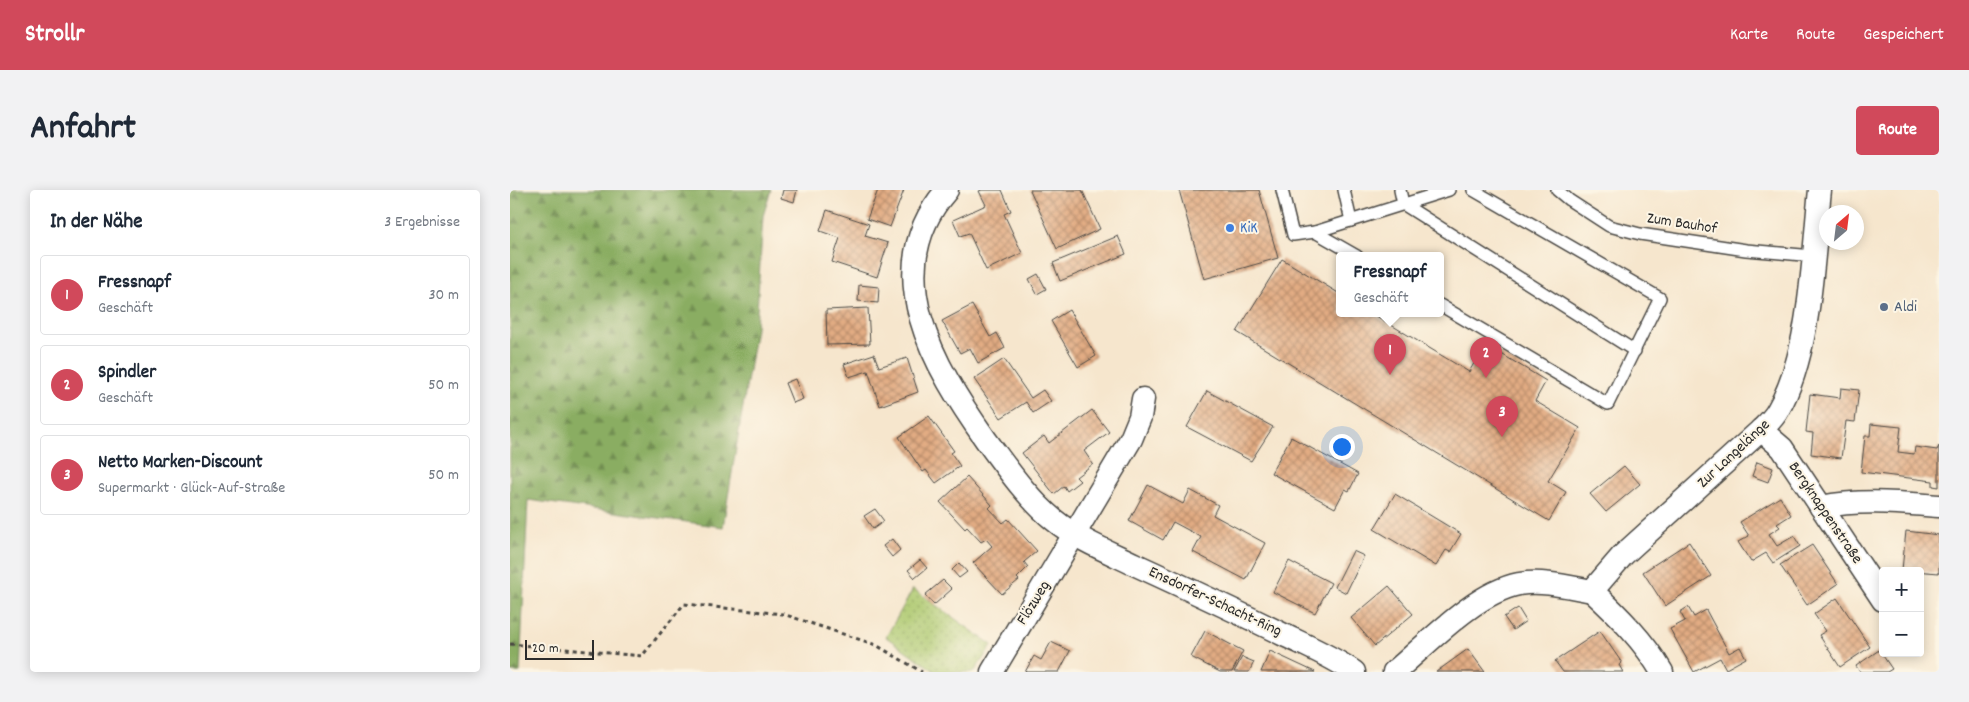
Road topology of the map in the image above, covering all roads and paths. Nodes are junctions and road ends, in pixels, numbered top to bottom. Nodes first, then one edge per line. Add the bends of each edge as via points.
1 (947, 190) edge
2 (1282, 190) edge
3 (1344, 190) edge
4 (1400, 190) edge
5 (1449, 190) edge
6 (1472, 190) edge
7 (1557, 190) edge
8 (1820, 190) edge
9 (1403, 204) junction
10 (1351, 221) junction
11 (1316, 232) junction
12 (1351, 252) edge
13 (1813, 256) junction
14 (1444, 307) edge
15 (1635, 351) junction
16 (1143, 399) dead end
17 (1761, 430) junction
18 (1939, 506) edge
19 (1821, 507) junction
20 (1076, 534) junction
21 (1592, 592) junction
22 (1879, 594) edge
23 (510, 644) edge
24 (922, 672) edge
25 (992, 672) edge
26 (1354, 672) edge
27 (1394, 672) edge
28 (1662, 672) edge

1 - 20 street, Ensdorfer-Schacht-Ring via 928,217 914,267 915,296 922,327 960,404 999,458 1054,520
2 - 11 lane via 1293,236
3 - 10 lane
4 - 9 lane
5 - 9 lane
6 - 15 lane via 1660,298
7 - 13 lane, Zum Bauhof via 1608,226 1746,250
8 - 13 street, Zur Langelänge
9 - 10 lane
9 - 15 lane
10 - 11 lane
11 - 12 lane
13 - 17 street, Zur Langelänge via 1803,339 1791,382 1778,411
14 - 15 lane via 1608,404
16 - 20 street via 1131,438
17 - 19 street, Bergknappenstraße via 1782,448
17 - 21 street, Zur Langelänge via 1623,555
18 - 19 street via 1846,502
19 - 22 street, Bergknappenstraße
20 - 25 street, Flözweg
20 - 26 street, Ensdorfer-Schacht-Ring
21 - 27 street via 1550,584 1521,584 1504,588 1462,614
21 - 28 street via 1617,614
23 - 24 path via 642,656 684,604 783,614 876,645

